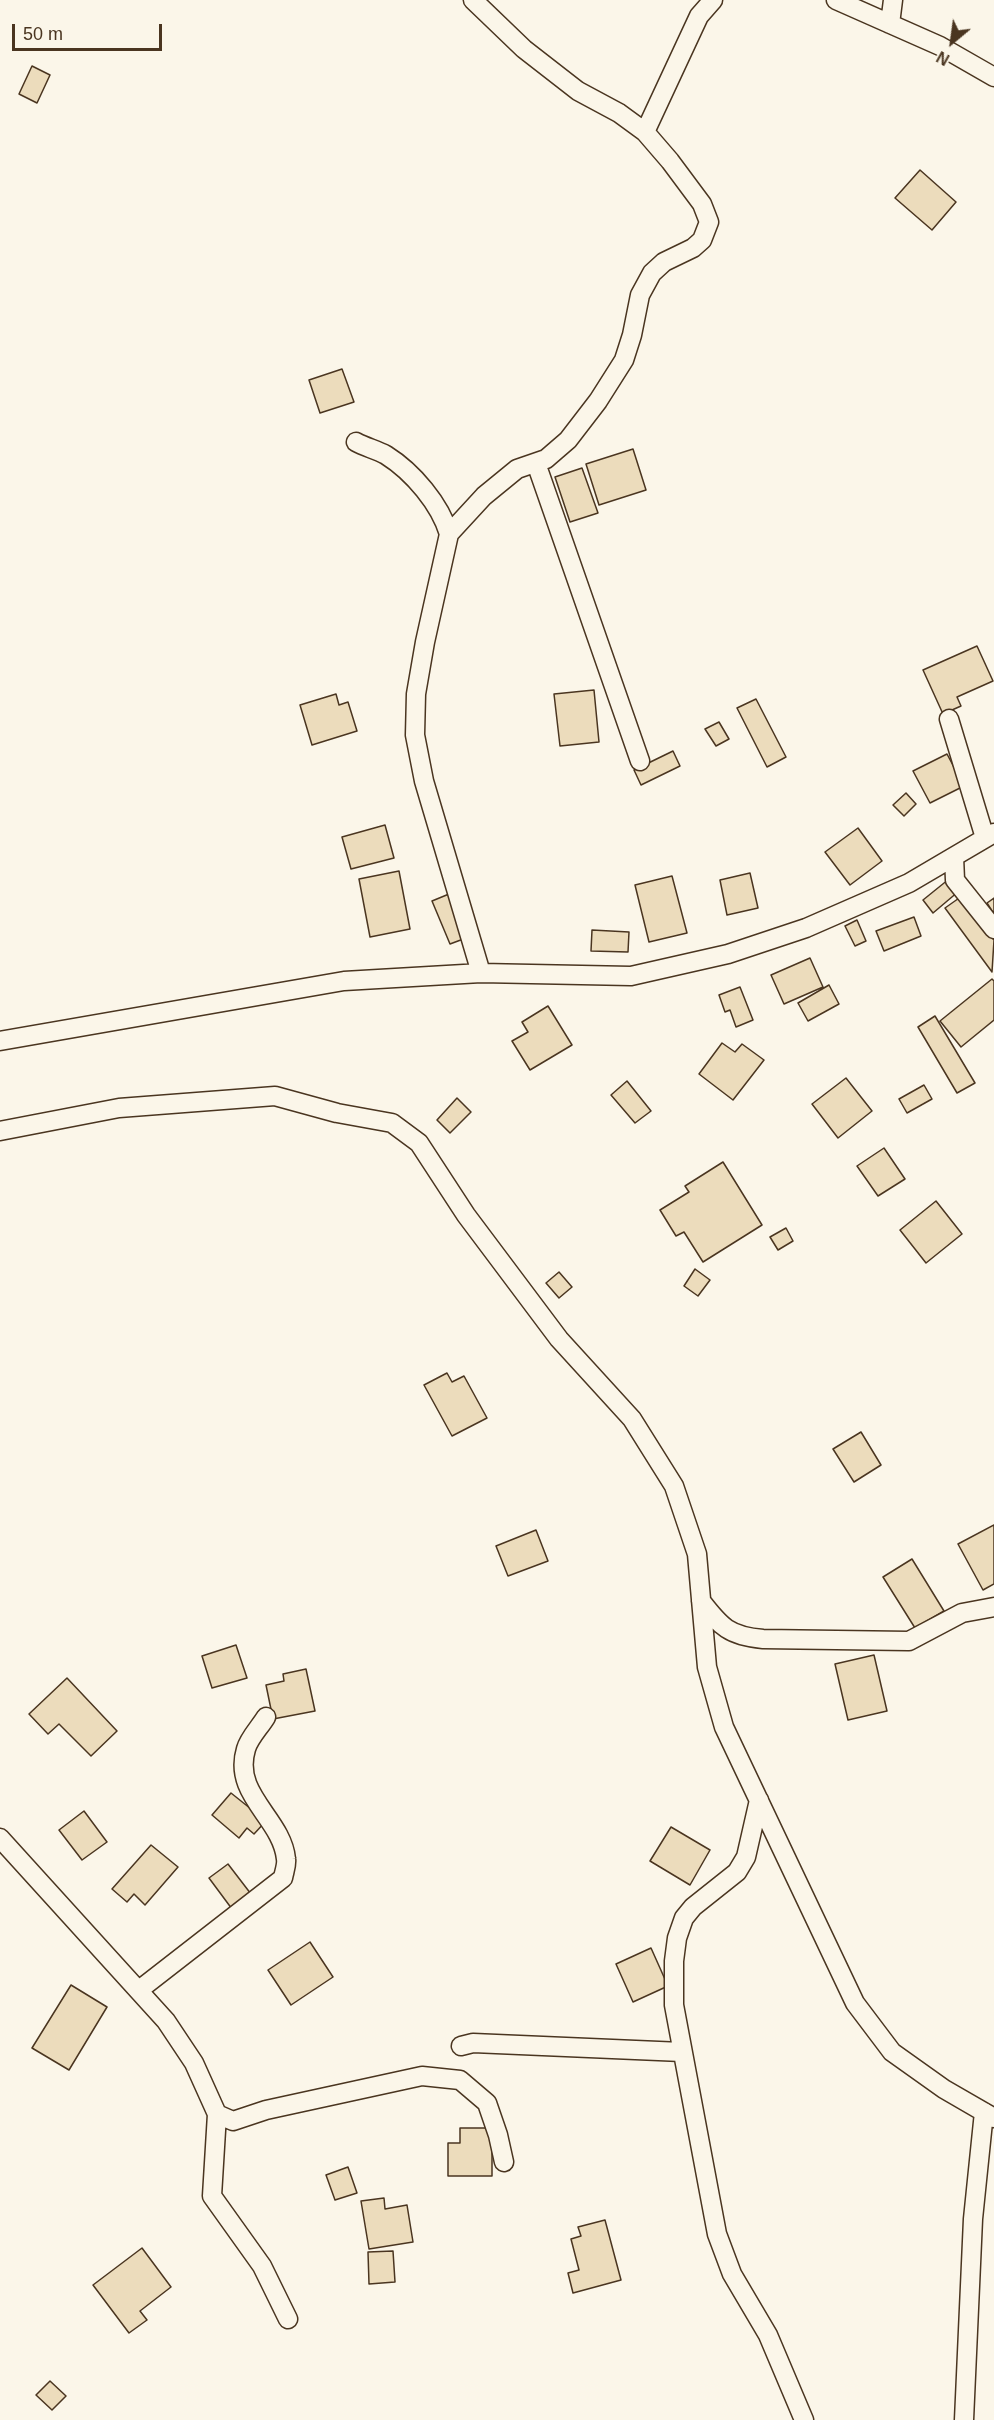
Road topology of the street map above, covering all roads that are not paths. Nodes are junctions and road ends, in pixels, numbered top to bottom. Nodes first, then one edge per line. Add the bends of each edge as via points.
1 (473, 0) edge
2 (713, 0) edge
3 (836, 0) edge
4 (893, 0) edge
5 (890, 24) junction
6 (994, 77) edge
7 (645, 132) junction
8 (356, 442) dead end
9 (536, 463) junction
10 (449, 534) junction
11 (949, 719) dead end
12 (640, 761) dead end
13 (990, 836) edge
14 (954, 857) junction
15 (994, 929) edge
16 (481, 973) junction
17 (0, 1041) edge
18 (0, 1131) edge
19 (701, 1601) junction
20 (994, 1607) edge
21 (266, 1718) dead end
22 (759, 1800) junction
23 (0, 1838) edge
24 (139, 1990) junction
25 (461, 2046) dead end
26 (682, 2052) junction
27 (217, 2114) junction
28 (989, 2115) edge
29 (504, 2163) dead end
30 (288, 2319) dead end
31 (804, 2420) edge
32 (964, 2420) edge

1 - 7 street via 524,49 578,92
2 - 7 street via 699,16
3 - 5 street
4 - 5 street
5 - 6 street via 940,46
7 - 9 street via 702,204 709,222 698,244 652,273 640,295 624,360 568,440
8 - 10 street via 386,456 417,481 446,523
9 - 10 street via 517,469 484,496
9 - 12 street
10 - 16 street via 416,694 415,735 424,781
11 - 13 street
13 - 14 street
14 - 15 street via 956,880
14 - 16 street via 909,884 816,924 728,954 630,976
16 - 17 street via 344,981
18 - 19 street via 119,1108 275,1096 392,1123 419,1143 466,1215 559,1339 632,1419 674,1486 697,1554
19 - 20 street via 717,1623 739,1637 762,1640 909,1641 962,1614
19 - 22 street via 707,1667 721,1717
21 - 24 street via 247,1747 243,1766 246,1784 280,1841 286,1860 283,1878
22 - 26 street via 746,1857 737,1872 693,1907 677,1938 674,2005
22 - 28 street via 855,2003 892,2052
23 - 24 street
24 - 27 street via 194,2062
25 - 26 street via 473,2043
26 - 31 street via 717,2234 732,2274 768,2335
27 - 29 street via 232,2121 422,2076 460,2080 487,2103
27 - 30 street via 212,2196 262,2266
28 - 32 street via 973,2219

